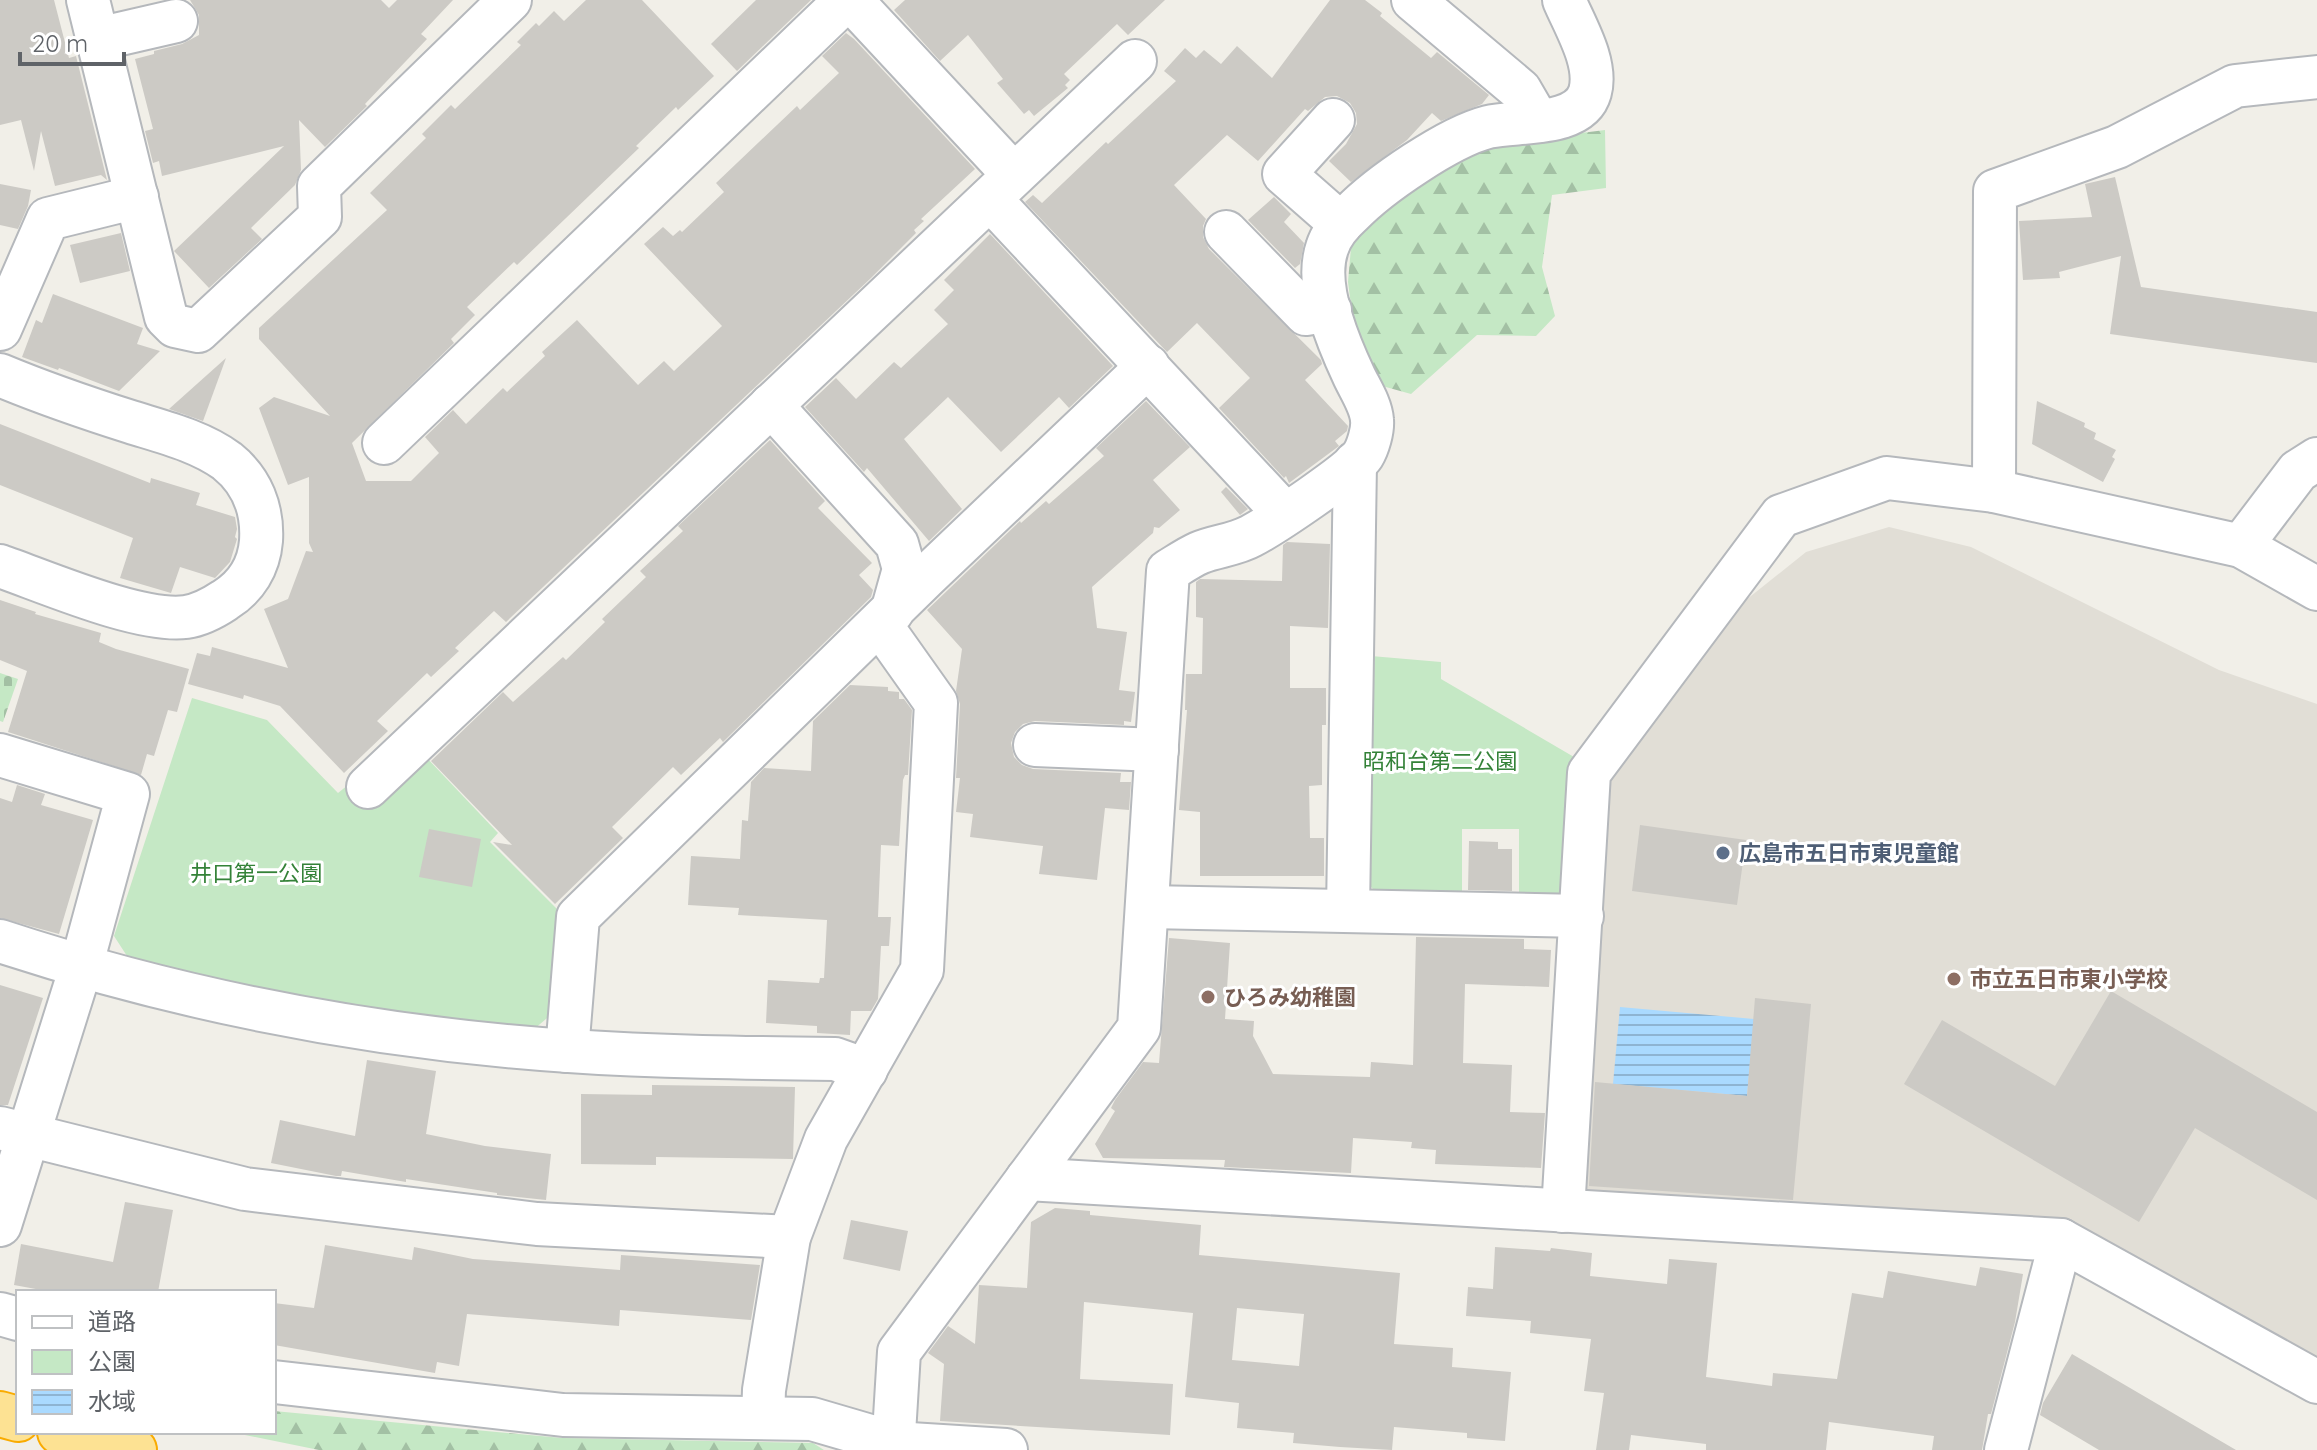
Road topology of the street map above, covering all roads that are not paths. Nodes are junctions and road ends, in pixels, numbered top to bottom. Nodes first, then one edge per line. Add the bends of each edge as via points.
1 (510, 0) edge
2 (848, 0) edge
3 (1413, 0) edge
4 (1564, 0) edge
5 (93, 20) edge
6 (176, 21) dead end
7 (1135, 61) dead end
8 (2317, 77) edge
9 (1333, 120) dead end
10 (1538, 121) junction
11 (1002, 187) junction
12 (137, 197) junction
13 (1341, 224) junction
14 (1226, 232) dead end
15 (1330, 310) junction
16 (0, 329) edge
17 (1148, 366) junction
18 (0, 375) edge
19 (771, 405) junction
20 (384, 443) dead end
21 (2317, 459) edge
22 (1355, 463) junction
23 (1994, 491) junction
24 (1285, 514) junction
25 (2241, 546) junction
26 (0, 566) edge
27 (2317, 589) edge
28 (886, 618) junction
29 (1035, 745) dead end
30 (1157, 750) junction
31 (0, 755) edge
32 (368, 787) dead end
33 (1148, 907) junction
34 (1348, 911) junction
35 (1582, 916) junction
36 (0, 941) edge
37 (81, 967) junction
38 (567, 1051) junction
39 (866, 1070) junction
40 (14, 1132) edge
41 (1027, 1179) junction
42 (1563, 1211) junction
43 (0, 1225) edge
44 (789, 1237) junction
45 (2061, 1240) junction
46 (276, 1382) edge
47 (2317, 1382) edge
48 (763, 1418) junction
49 (68, 1434) edge
50 (894, 1446) edge
51 (134, 1450) edge
52 (1006, 1450) edge
53 (2006, 1450) edge

1 - 12 street via 319,186 320,217 198,331 175,326 166,317
2 - 11 street
2 - 20 street
3 - 10 street via 1520,90
4 - 10 street via 1587,57 1590,91 1571,115
5 - 6 street
5 - 12 street
7 - 11 street
8 - 23 street via 2235,86 2117,147 1995,191
9 - 13 street via 1284,174
10 - 13 street via 1462,136 1375,193
11 - 17 street
11 - 19 street
12 - 16 street via 48,219
13 - 15 street via 1324,257
14 - 15 street via 1306,314
15 - 22 street via 1372,420 1364,454
17 - 24 street
17 - 28 street
18 - 26 street via 209,450 244,476 255,496 262,531 252,573 237,593 188,617 135,612
19 - 28 street via 897,544 904,569
19 - 32 street
21 - 25 street via 2298,471
22 - 24 street
22 - 34 street
23 - 25 street
23 - 35 street via 1887,478 1781,516 1589,773
24 - 30 street via 1249,537 1198,553 1168,571
25 - 27 street
28 - 38 street via 578,917
28 - 39 street via 936,703 922,970
29 - 30 street
30 - 33 street
31 - 37 street via 128,794
33 - 34 street
33 - 41 street via 1139,1028
34 - 35 street
35 - 42 street
36 - 37 street
37 - 38 street via 361,1027
37 - 40 street
38 - 39 street via 835,1059
39 - 44 street via 826,1139
40 - 43 street
40 - 44 street via 245,1189 537,1224
41 - 42 street
41 - 50 street via 899,1352
42 - 45 street
44 - 48 street
45 - 47 street
45 - 53 street
46 - 48 street via 563,1415
48 - 50 street via 812,1419
49 - 51 highway
50 - 52 street

